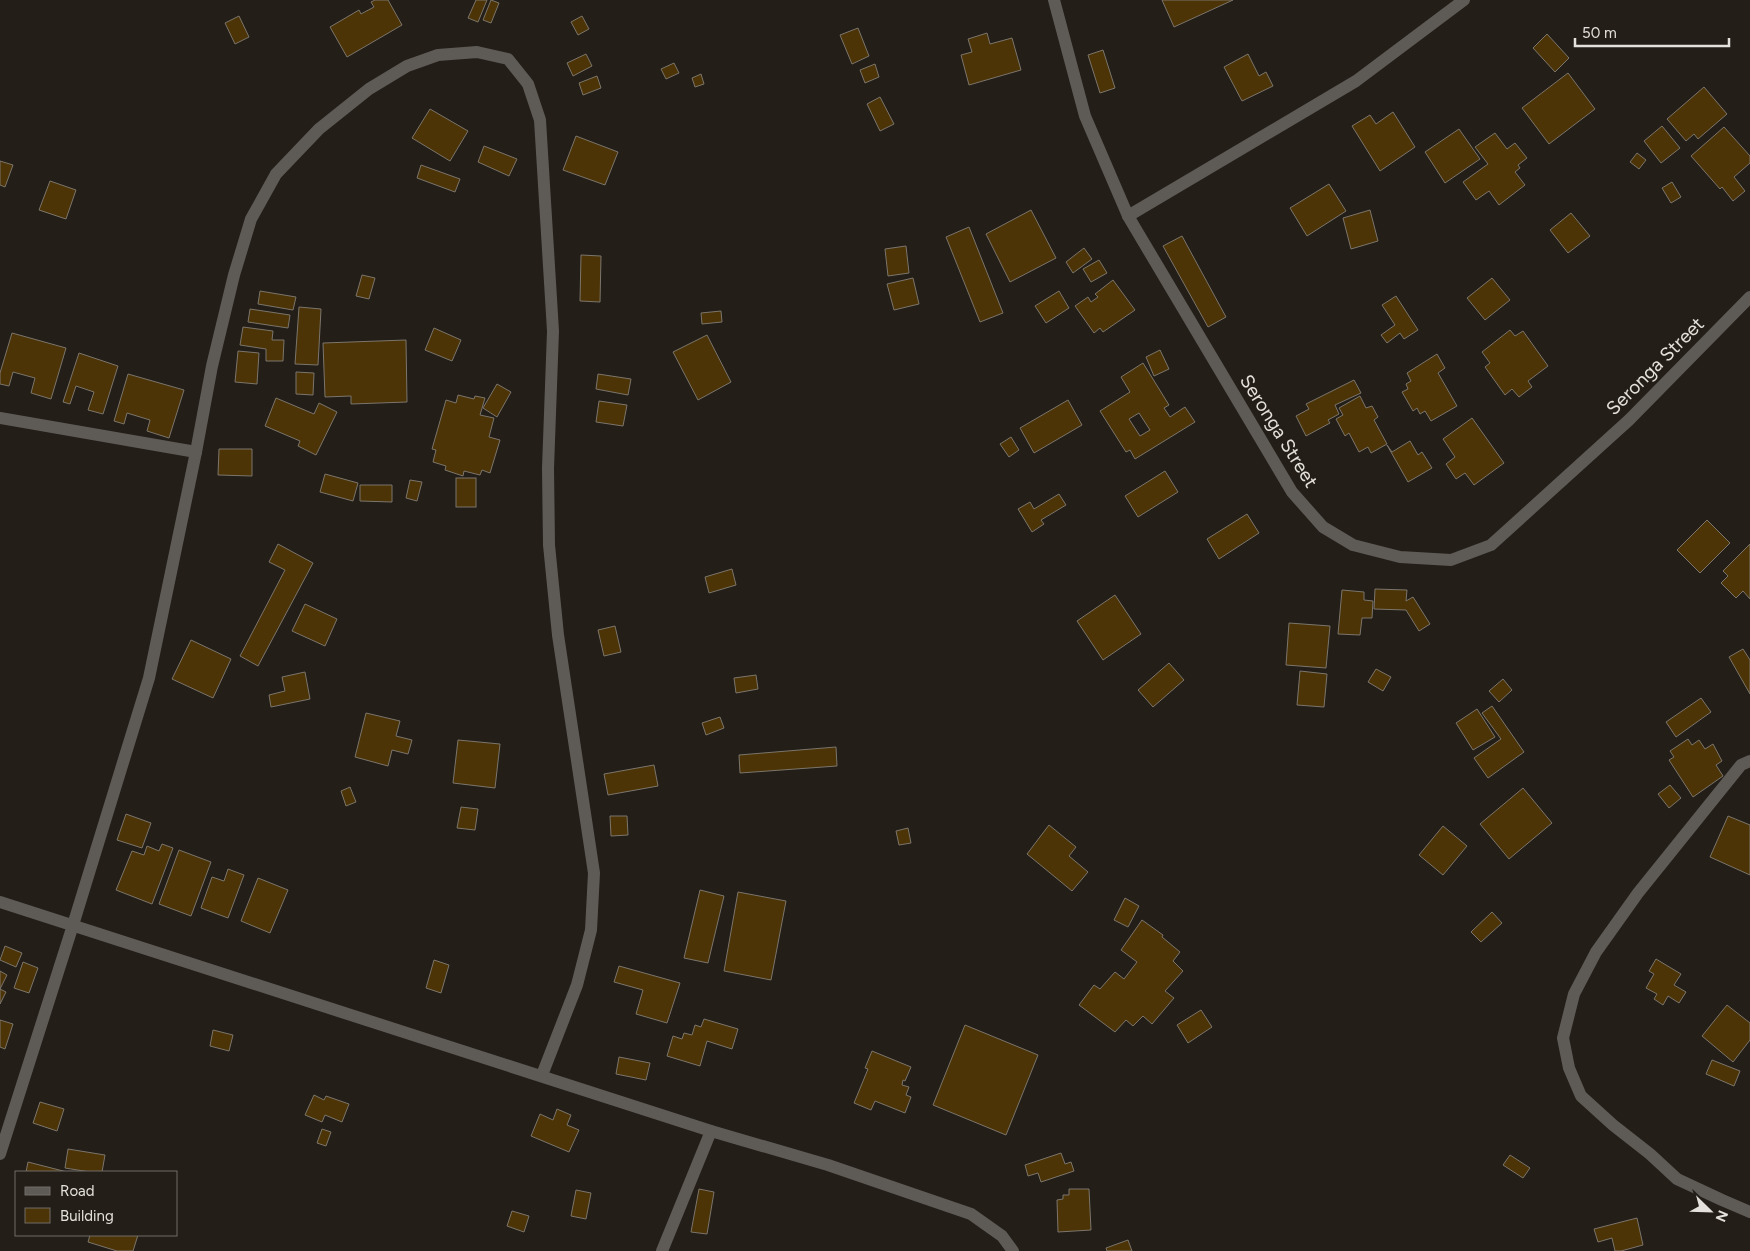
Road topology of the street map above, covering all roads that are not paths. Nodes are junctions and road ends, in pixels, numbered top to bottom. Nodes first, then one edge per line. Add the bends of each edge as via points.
1 (1054, 0) edge
2 (1464, 0) edge
3 (1128, 216) junction
4 (1750, 297) edge
5 (0, 418) edge
6 (196, 452) junction
7 (1750, 761) edge
8 (0, 902) edge
9 (73, 925) junction
10 (542, 1075) junction
11 (711, 1131) junction
12 (0, 1154) edge
13 (1750, 1212) edge
14 (662, 1251) edge
15 (1013, 1251) edge

1 - 3 street, Seronga Street via 1085,116
2 - 3 street via 1356,81
3 - 4 street, Seronga Street via 1292,492 1323,527 1353,545 1400,557 1451,560 1491,545 1629,420
5 - 6 street
6 - 9 street via 149,678
6 - 10 street via 234,275 252,219 276,174 319,129 369,89 407,66 438,55 477,52 508,60 528,84 540,120 553,331 549,546 558,635 594,873 591,930 577,985
7 - 13 street via 1741,765 1638,893 1596,952 1574,994 1563,1038 1569,1068 1581,1096 1677,1178
8 - 9 street
9 - 10 street
9 - 12 street
10 - 11 street
11 - 14 street
11 - 15 street via 828,1165 971,1214 1002,1236

